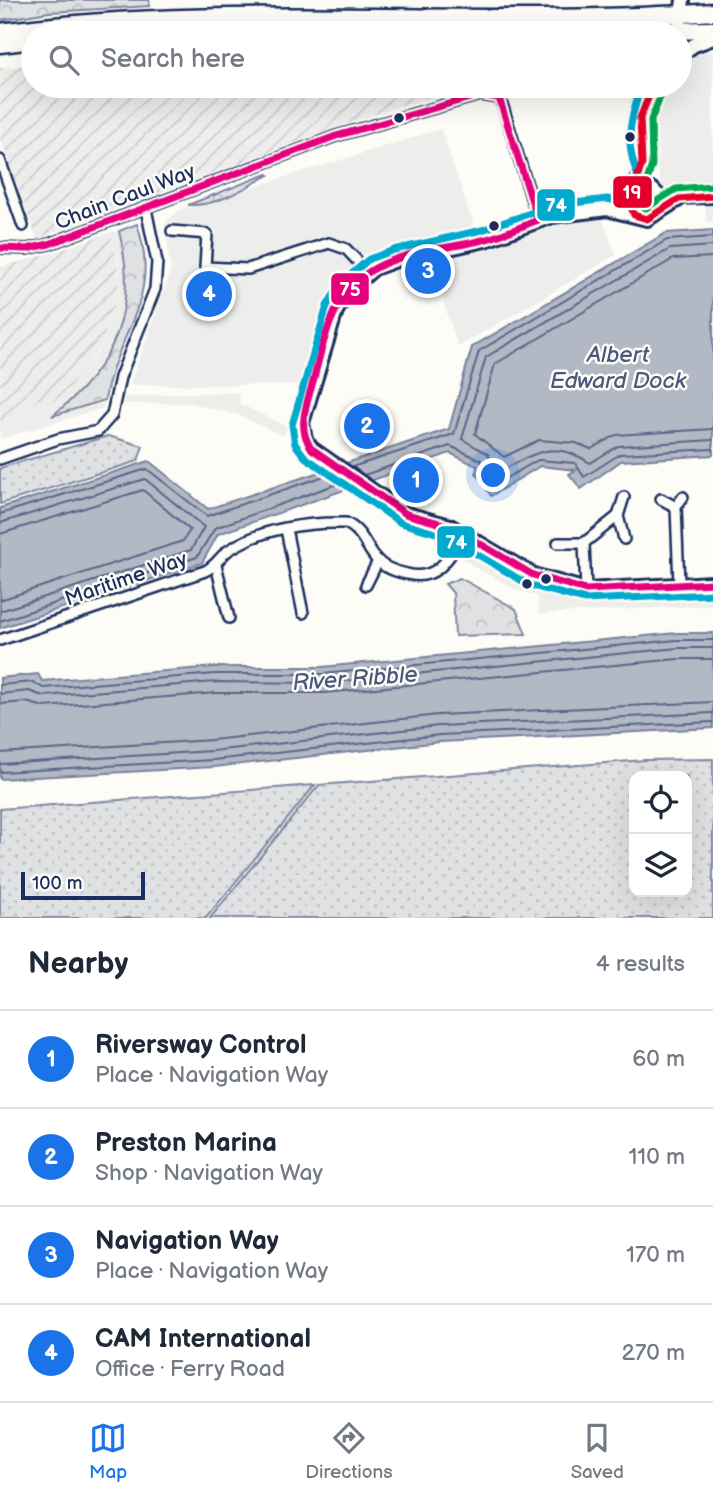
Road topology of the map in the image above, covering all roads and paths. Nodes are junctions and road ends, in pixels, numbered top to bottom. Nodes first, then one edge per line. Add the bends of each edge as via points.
1 (708, 12) edge
2 (131, 21) edge
3 (680, 21) edge
4 (686, 21) edge
5 (692, 24) edge
6 (21, 30) edge
7 (713, 30) edge
8 (0, 32) edge
9 (713, 38) edge
10 (21, 41) edge
11 (0, 44) edge
12 (692, 49) edge
13 (468, 98) edge
14 (497, 98) edge
15 (646, 98) edge
16 (647, 98) edge
17 (645, 103) junction
18 (0, 160) edge
19 (642, 164) junction
20 (654, 191) junction
21 (632, 195) junction
22 (713, 196) edge
23 (680, 199) junction
24 (146, 209) junction
25 (607, 209) junction
26 (659, 212) junction
27 (634, 215) junction
28 (538, 220) junction
29 (23, 226) dead end
30 (172, 231) dead end
31 (0, 248) edge
32 (368, 272) junction
33 (0, 459) edge
34 (624, 497) dead end
35 (683, 497) dead end
36 (661, 499) dead end
37 (676, 507) junction
38 (618, 516) junction
39 (286, 529) junction
40 (464, 534) junction
41 (624, 539) dead end
42 (558, 543) dead end
43 (584, 543) junction
44 (377, 561) junction
45 (216, 565) junction
46 (713, 583) edge
47 (366, 585) dead end
48 (679, 585) junction
49 (586, 590) junction
50 (303, 613) dead end
51 (229, 618) dead end
52 (0, 640) edge

1 - 4 highway
2 - 3 highway via 562,15
5 - 7 highway
6 - 8 highway
9 - 12 street
10 - 11 highway
13 - 24 street, Chain Caul Way via 336,136
14 - 28 street, Chain Caul Way
15 - 17 street
16 - 17 street
17 - 19 street via 640,118
18 - 29 street
19 - 20 street
19 - 21 street
20 - 21 street via 643,188
20 - 23 street
20 - 26 street via 661,202
21 - 25 street
21 - 27 street via 629,206
22 - 23 street
23 - 26 street
24 - 31 street, Chain Caul Way via 49,244
24 - 33 street via 156,262 155,289 120,377 112,415 98,431
25 - 27 street
25 - 28 street
26 - 27 street via 647,219
28 - 32 street via 485,240 396,260
30 - 32 street via 207,234 205,267 248,269 329,243 346,249
32 - 40 street via 336,311 302,423 308,444 406,514
34 - 38 street
35 - 37 street
36 - 37 street
37 - 48 street
38 - 41 street
38 - 43 street
39 - 44 street, Maritime Way via 346,523 366,540
39 - 45 street, Maritime Way via 228,551
39 - 50 street
40 - 44 street via 433,574 420,578
40 - 49 street via 533,575
42 - 43 street
43 - 49 street
44 - 47 street
45 - 51 street
45 - 52 street, Maritime Way
46 - 48 street
48 - 49 street

